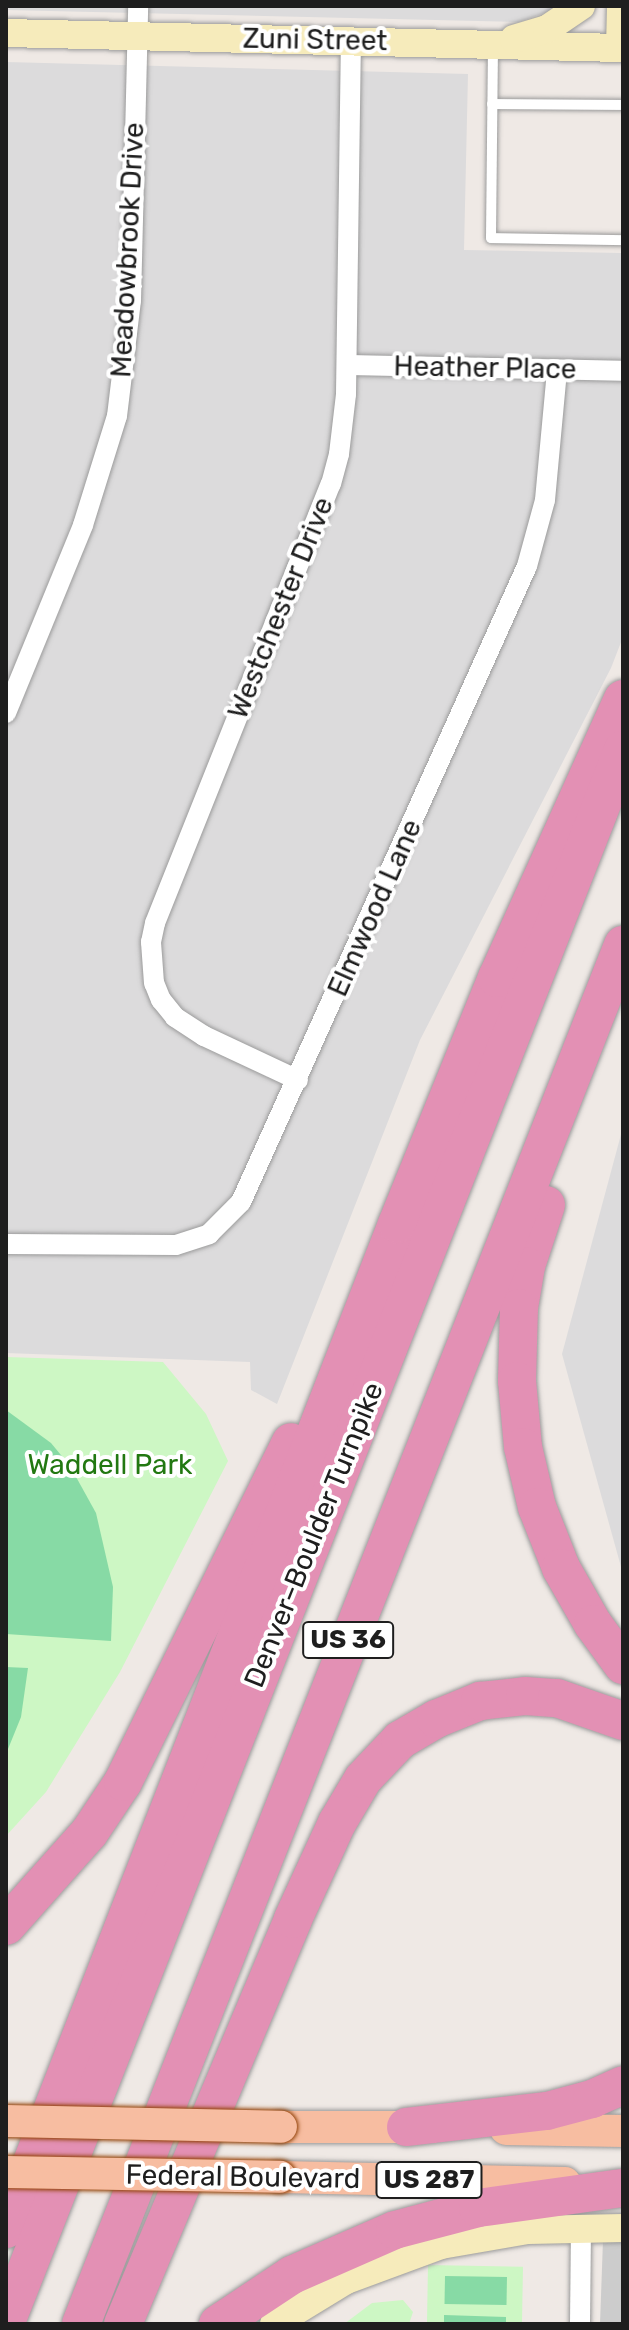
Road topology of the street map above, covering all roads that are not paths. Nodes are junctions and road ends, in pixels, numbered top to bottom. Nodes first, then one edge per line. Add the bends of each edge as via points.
1 (138, 6) edge
2 (581, 6) edge
3 (621, 6) edge
4 (6, 33) edge
5 (137, 37) junction
6 (351, 40) junction
7 (493, 44) junction
8 (621, 48) edge
9 (492, 104) junction
10 (623, 105) edge
11 (623, 240) edge
12 (347, 365) junction
13 (557, 370) junction
14 (623, 371) edge
15 (623, 699) edge
16 (6, 713) edge
17 (623, 750) edge
18 (623, 774) edge
19 (565, 896) junction
20 (620, 951) edge
21 (623, 1013) edge
22 (298, 1080) junction
23 (397, 1224) junction
24 (6, 1244) edge
25 (336, 1478) junction
26 (623, 1665) edge
27 (623, 1721) edge
28 (6, 1926) edge
29 (623, 2085) edge
30 (6, 2121) edge
31 (406, 2127) junction
32 (623, 2131) edge
33 (6, 2172) edge
34 (623, 2186) edge
35 (581, 2227) junction
36 (623, 2228) edge
37 (6, 2229) edge
38 (6, 2322) edge
39 (28, 2324) edge
40 (62, 2324) edge
41 (81, 2324) edge
42 (123, 2324) edge
43 (218, 2324) edge
44 (274, 2324) edge
45 (580, 2324) edge

1 - 5 street, Meadowbrook Drive
2 - 7 street via 547,29
3 - 8 street
4 - 5 street, Zuni Street
5 - 6 street, Zuni Street
5 - 16 street, Meadowbrook Drive via 131,301 117,416 83,525
6 - 7 street, Zuni Street
6 - 12 street, Westchester Drive
7 - 8 street, Zuni Street
7 - 9 lane
9 - 10 lane
9 - 11 lane via 491,238
12 - 13 street, Heather Place
12 - 22 street, Westchester Drive via 344,426 331,484 151,942 154,983 175,1017
13 - 14 street, Heather Place
13 - 22 street, Elmwood Lane via 545,500 527,566
15 - 23 highway via 497,978
17 - 19 highway, Denver–Boulder Turnpike / US 36
18 - 19 highway
19 - 25 highway, Denver–Boulder Turnpike / US 36
20 - 40 highway via 435,1373
20 - 41 highway, US 36
21 - 26 highway via 531,1245 517,1353 520,1421 537,1507 575,1596
22 - 24 street, Elmwood Lane via 241,1202 209,1234 162,1246
23 - 28 highway via 123,1782 89,1833
23 - 37 highway
25 - 38 highway, Denver–Boulder Turnpike / US 36
25 - 39 highway via 246,1752
27 - 42 highway via 557,1698 480,1701 414,1731 363,1779 293,1919
29 - 31 highway via 547,2111
30 - 31 main road, Federal Boulevard / US 287, bridge
31 - 32 main road, Federal Boulevard / US 287
33 - 34 main road, Federal Boulevard / US 287, bridge
34 - 43 highway via 478,2208 395,2230 292,2275
35 - 36 street
35 - 44 street via 485,2235 409,2254 346,2280
35 - 45 street

